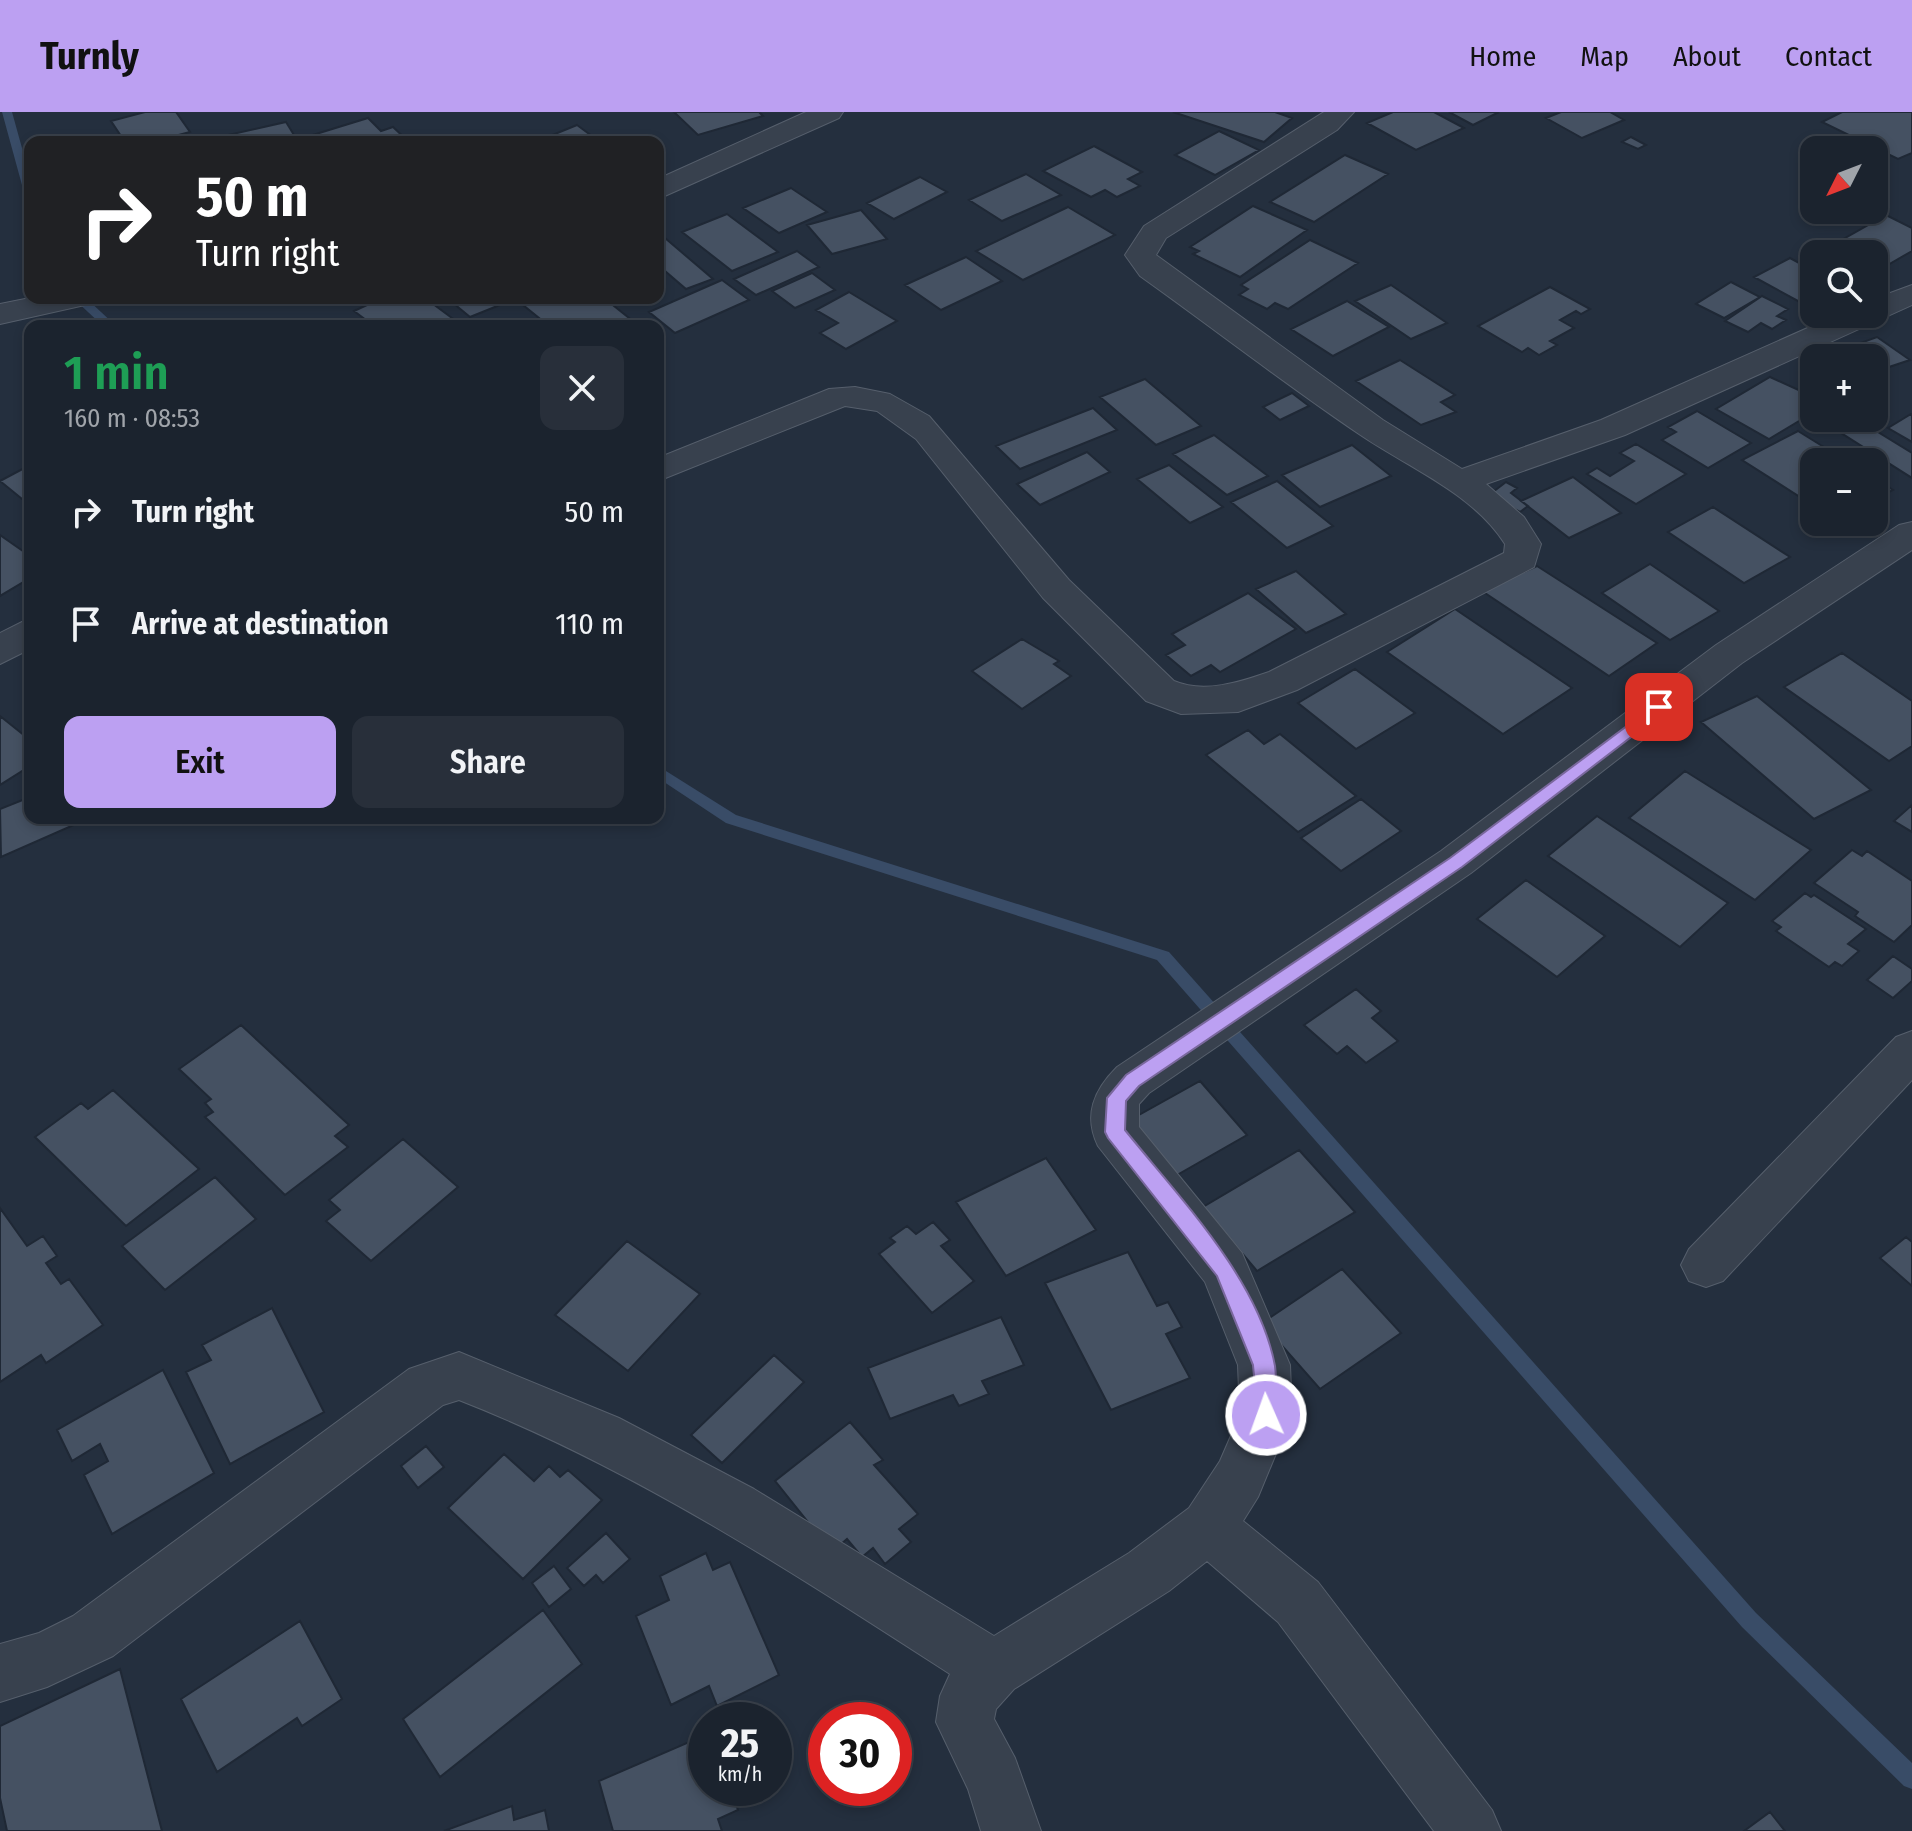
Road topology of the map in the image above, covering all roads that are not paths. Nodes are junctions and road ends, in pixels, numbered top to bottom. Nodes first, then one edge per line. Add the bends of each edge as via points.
1 (829, 112) edge
2 (1340, 112) edge
3 (664, 187) edge
4 (1912, 294) edge
5 (46, 304) edge
6 (1888, 304) edge
7 (0, 314) edge
8 (1835, 328) edge
9 (664, 468) edge
10 (1456, 482) junction
11 (1912, 533) edge
12 (24, 635) edge
13 (0, 651) edge
14 (1912, 1050) edge
15 (1706, 1265) dead end
16 (1208, 1527) junction
17 (994, 1669) junction
18 (0, 1673) edge
19 (1011, 1831) edge
20 (1471, 1831) edge

1 - 3 street
2 - 10 street via 1155,232 1140,255 1151,269 1345,409
4 - 6 street
5 - 7 street
8 - 10 street via 1636,420 1530,462
9 - 10 street via 841,396 873,397 904,410 928,432 1056,589 1160,691 1181,700 1238,698 1283,681 1521,559 1523,544 1511,525 1483,498
11 - 16 street via 1729,654 1456,862 1133,1080 1116,1098 1115,1132 1224,1269 1264,1365 1266,1415 1239,1479
12 - 13 street
14 - 15 street
16 - 17 street via 1149,1572
16 - 20 street via 1298,1602
17 - 18 street via 734,1504 635,1451 459,1376 427,1386 93,1636 47,1659
17 - 19 street via 969,1696 965,1722 994,1779

